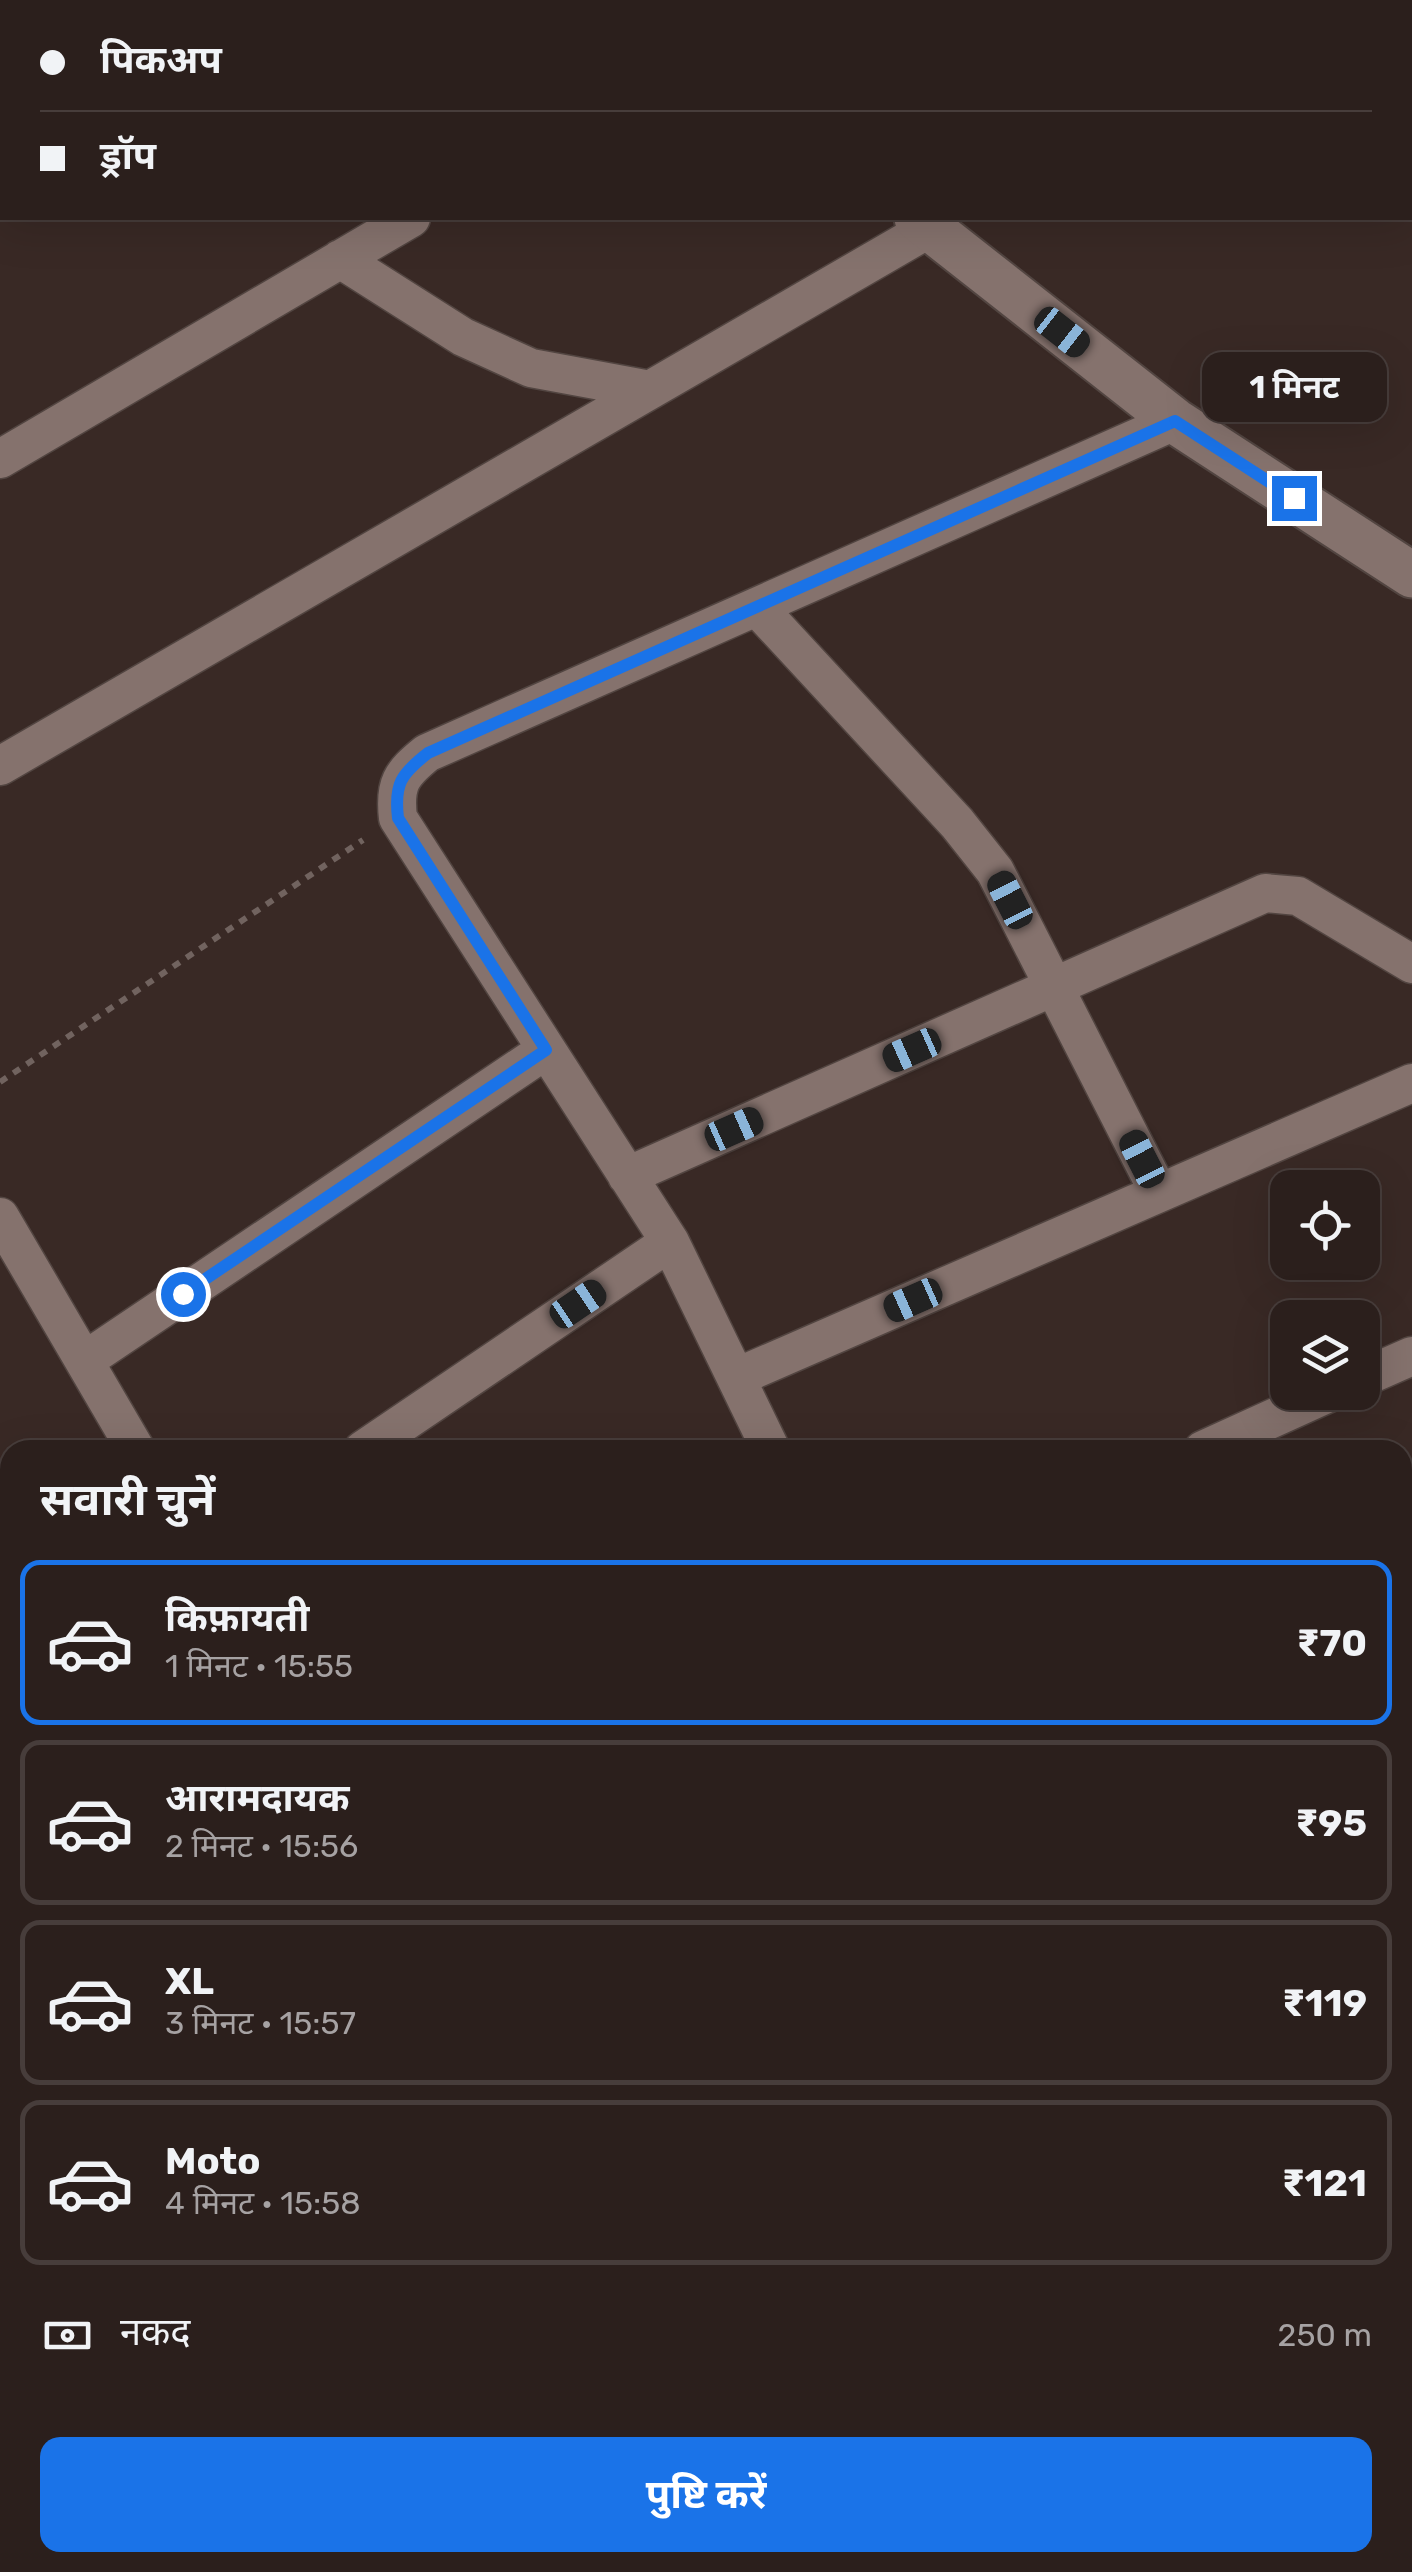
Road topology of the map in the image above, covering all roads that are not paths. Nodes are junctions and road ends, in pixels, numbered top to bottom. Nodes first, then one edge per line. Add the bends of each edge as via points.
1 (408, 220) edge
2 (924, 223) edge
3 (340, 259) junction
4 (650, 390) junction
5 (1175, 421) junction
6 (0, 459) edge
7 (1412, 575) edge
8 (758, 606) junction
9 (0, 766) edge
10 (1412, 964) edge
11 (1055, 986) junction
12 (546, 1050) junction
13 (1412, 1083) edge
14 (627, 1176) junction
15 (1159, 1193) junction
16 (0, 1218) edge
17 (670, 1242) junction
18 (1412, 1356) edge
19 (84, 1361) junction
20 (1380, 1370) edge
21 (737, 1377) junction
22 (1291, 1410) edge
23 (130, 1440) edge
24 (377, 1440) edge
25 (761, 1440) edge
26 (1225, 1440) edge

1 - 3 street
2 - 4 street
2 - 5 street
3 - 4 street via 463,337 531,368
3 - 6 street
4 - 9 street
5 - 7 street
5 - 8 street
8 - 11 street via 996,871
8 - 12 street via 428,753 400,781 398,818
10 - 11 street via 1298,896 1264,893
11 - 14 street
11 - 15 street
12 - 14 street
12 - 19 street
13 - 15 street
14 - 17 street
15 - 21 street
16 - 19 street
17 - 21 street
17 - 24 street
18 - 20 street
19 - 23 street
21 - 25 street
22 - 26 street

